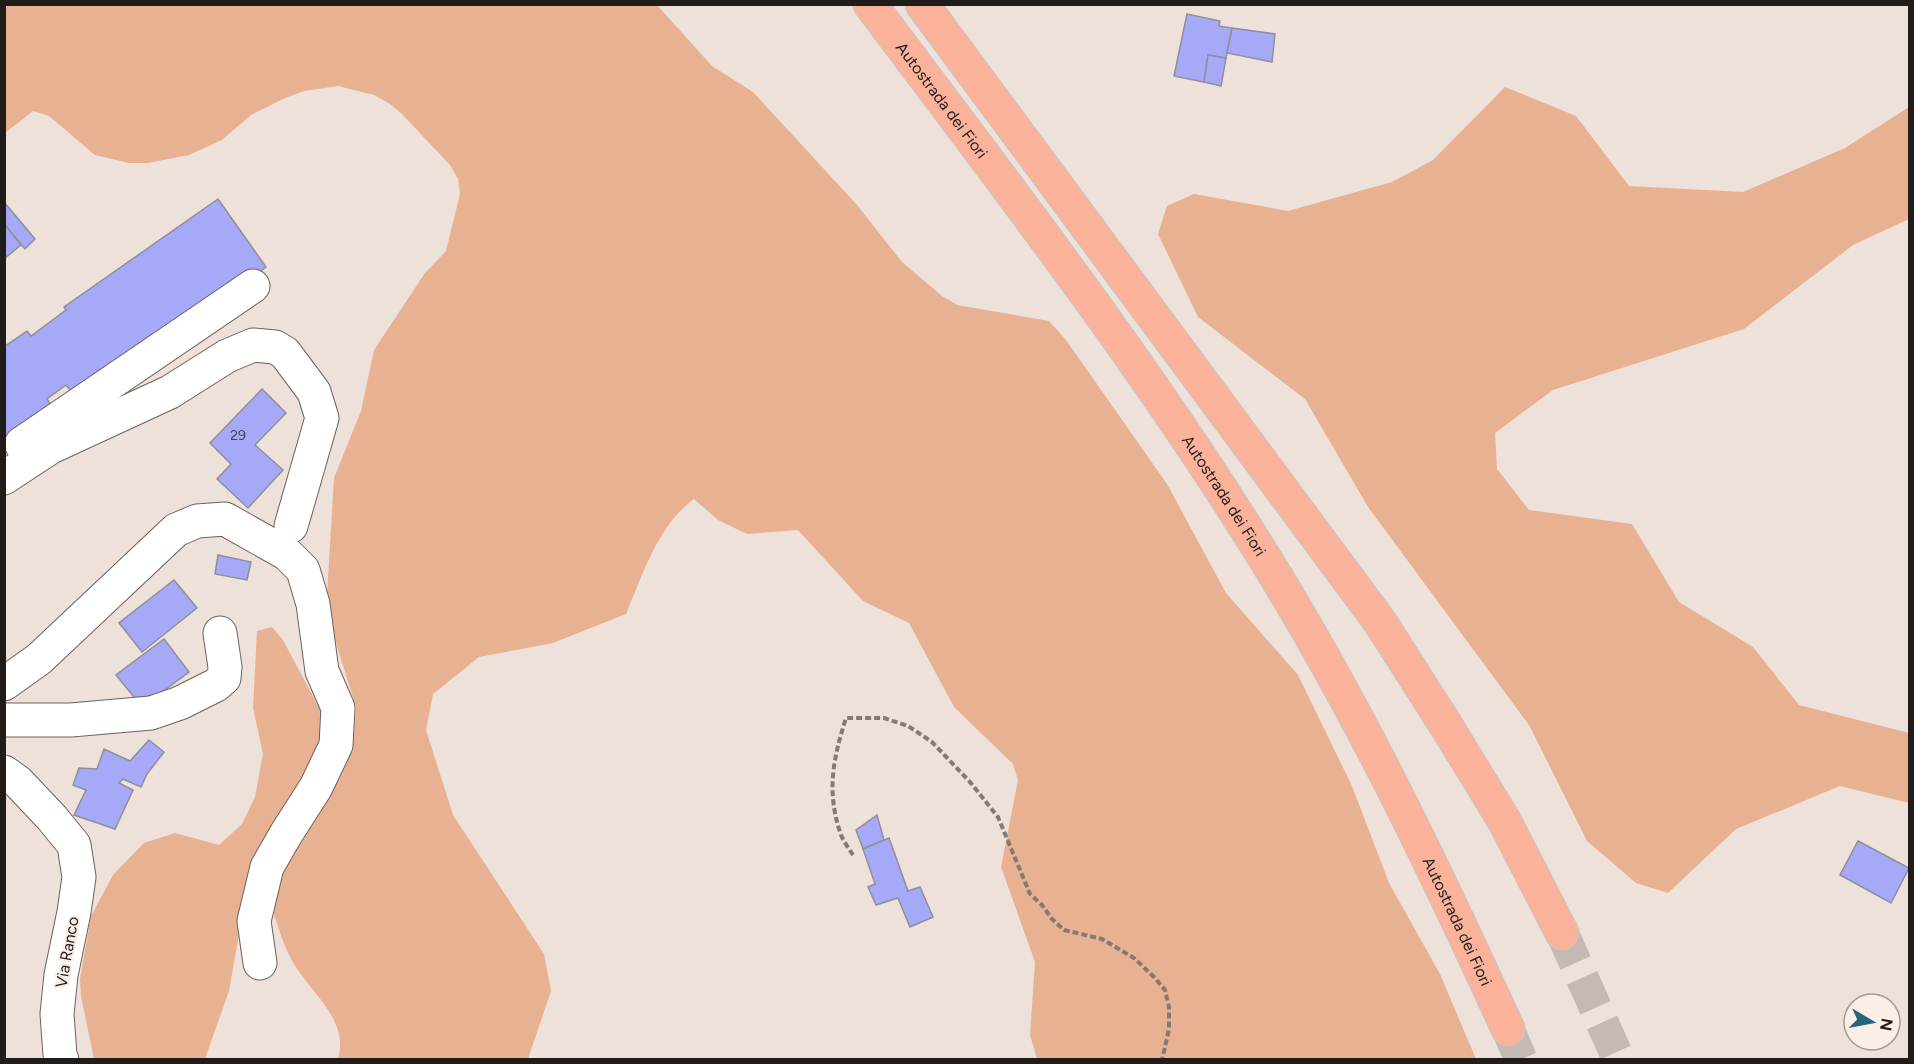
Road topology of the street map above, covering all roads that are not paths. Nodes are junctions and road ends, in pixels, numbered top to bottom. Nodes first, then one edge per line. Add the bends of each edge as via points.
1 (870, 4) edge
2 (922, 4) edge
3 (253, 286) dead end
4 (4, 455) edge
5 (4, 478) edge
6 (291, 526) dead end
7 (220, 633) dead end
8 (4, 684) edge
9 (4, 720) edge
10 (4, 772) edge
11 (1562, 933) tunnel mouth
12 (260, 963) dead end
13 (1508, 1029) tunnel mouth
14 (62, 1059) edge

1 - 13 highway, Autostrada dei Fiori via 1118,335 1261,551 1395,790
2 - 11 highway via 1380,622 1505,822
3 - 4 street
5 - 6 street via 51,447 170,392 227,356 253,345 275,347 285,352 314,392 322,418
7 - 9 street via 224,678 180,703 151,713 71,720
8 - 12 street via 39,659 176,530 197,520 225,519 287,554 303,570 313,604 322,671 338,708 336,745 316,787 267,867 254,921
10 - 14 street, Via Ranco via 18,782 74,844 79,877 57,1014

